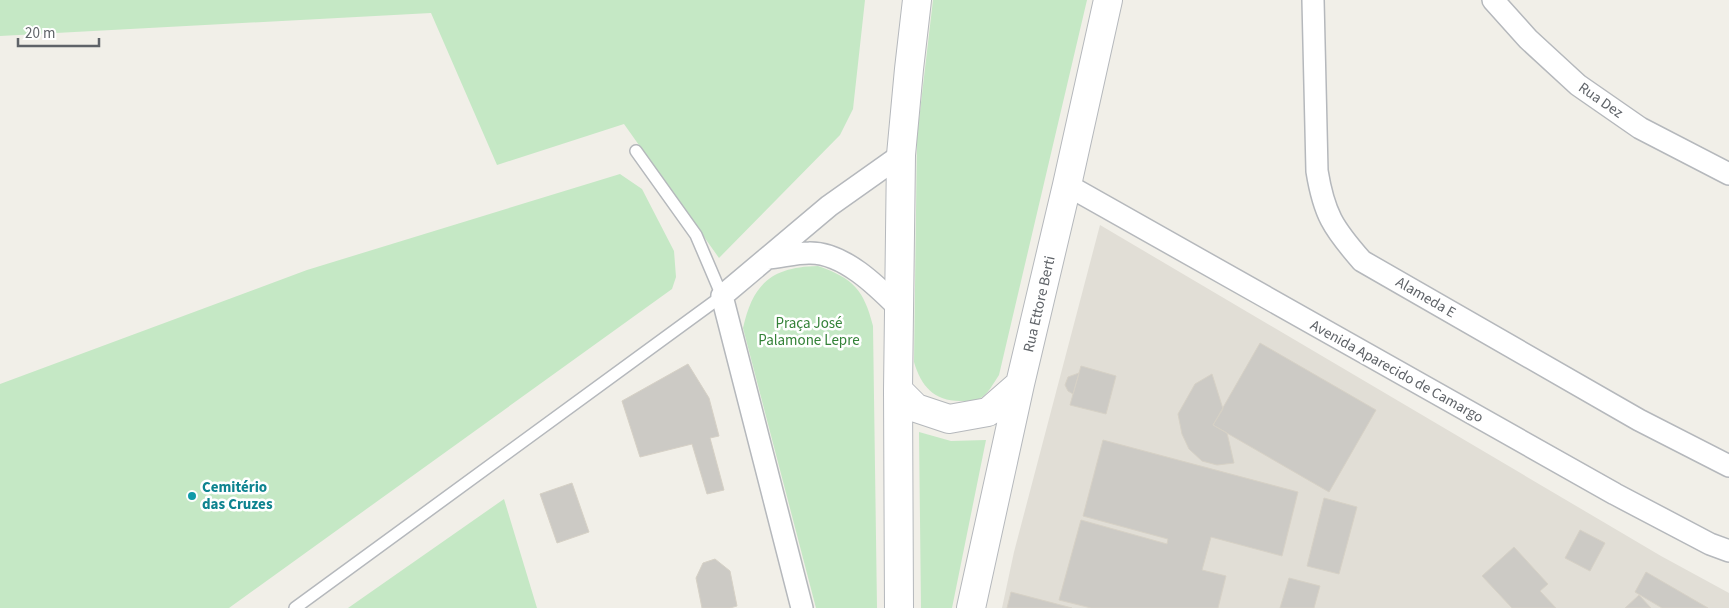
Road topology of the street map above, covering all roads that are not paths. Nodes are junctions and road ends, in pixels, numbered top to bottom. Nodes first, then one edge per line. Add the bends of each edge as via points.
1 (917, 0) edge
2 (1108, 0) edge
3 (1313, 0) edge
4 (1493, 0) edge
5 (636, 151) dead end
6 (901, 155) junction
7 (1729, 174) edge
8 (1067, 185) junction
9 (767, 258) junction
10 (722, 296) junction
11 (899, 308) junction
12 (1020, 384) junction
13 (898, 390) junction
14 (1729, 466) edge
15 (1729, 551) edge
16 (295, 608) edge
17 (802, 608) edge
18 (899, 608) edge
19 (971, 608) edge

1 - 6 street
2 - 8 street, Rua Ettore Berti
3 - 14 street, Alameda E via 1317,171 1331,222 1342,238 1362,260 1639,420
4 - 7 street, Rua Dez via 1528,40 1578,85 1640,128
5 - 10 lane via 696,235
6 - 9 street via 829,206
6 - 11 street
8 - 12 street, Rua Ettore Berti
8 - 15 street, Avenida Aparecido de Camargo via 1615,494
9 - 10 street
9 - 11 street via 810,252 837,259 870,279
10 - 16 lane
10 - 17 street
11 - 13 street
12 - 13 street via 988,412 949,419 916,408
12 - 19 street, Rua Ettore Berti
13 - 18 street

